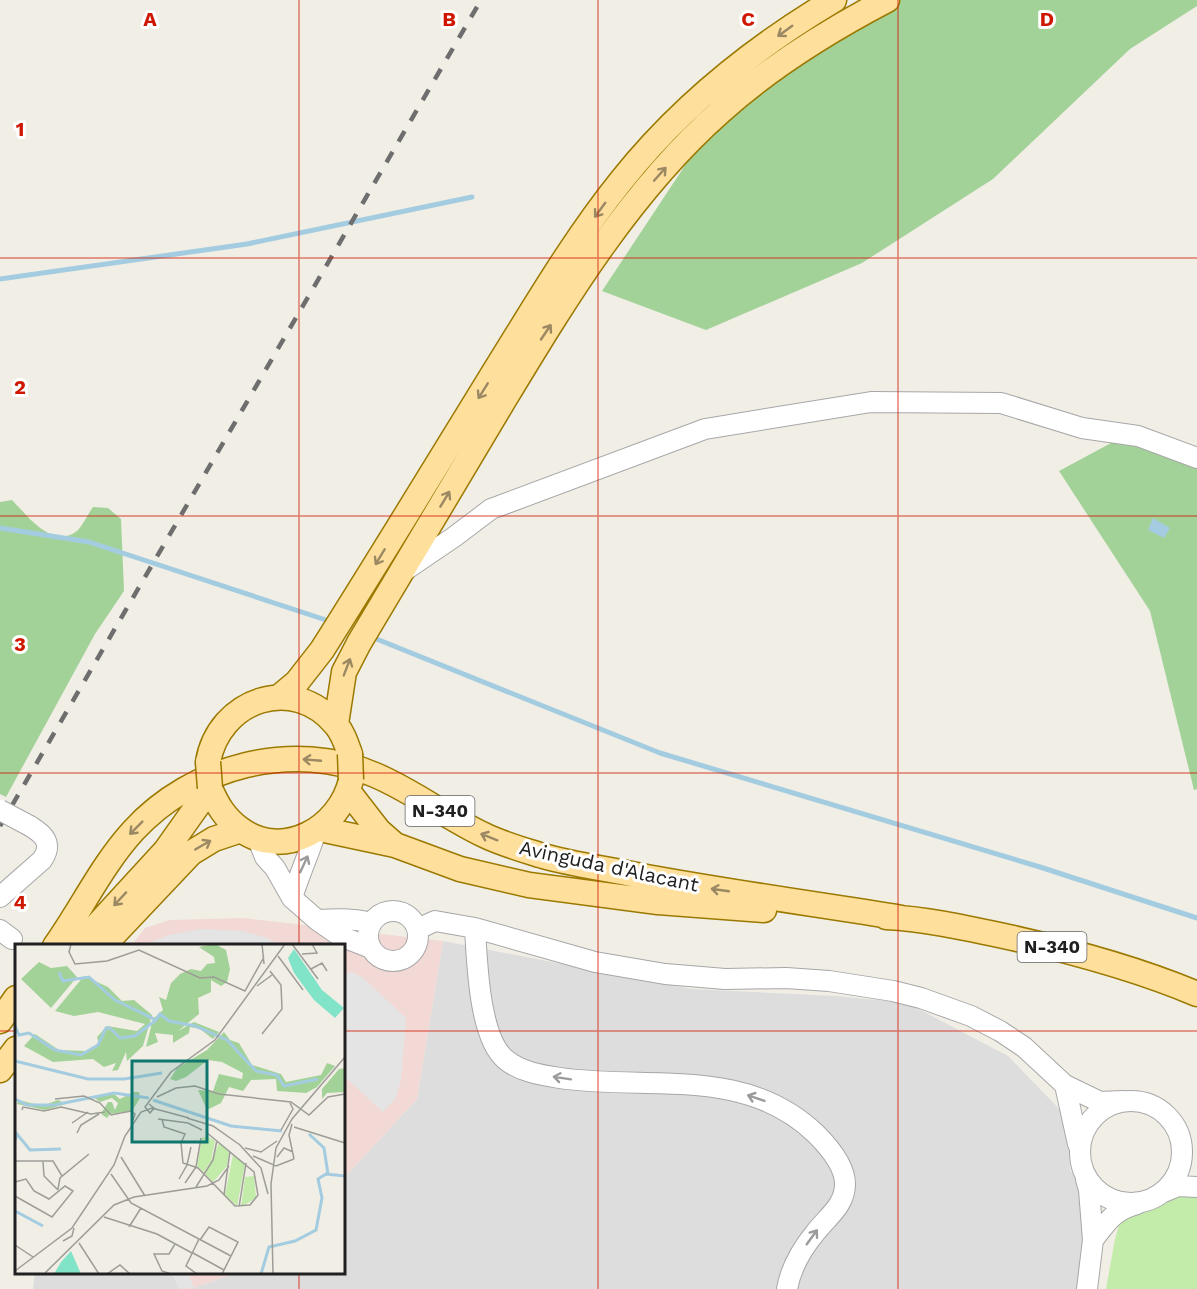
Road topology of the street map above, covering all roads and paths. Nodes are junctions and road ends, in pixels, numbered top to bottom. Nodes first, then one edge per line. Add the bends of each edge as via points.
1 (834, 0) edge
2 (887, 0) edge
3 (1197, 458) edge
4 (399, 575) junction
5 (279, 697) junction
6 (336, 724) junction
7 (349, 785) junction
8 (210, 789) junction
9 (0, 810) edge
10 (318, 830) junction
11 (249, 834) junction
12 (395, 845) junction
13 (0, 897) edge
14 (292, 898) junction
15 (902, 918) junction
16 (317, 920) junction
17 (371, 923) junction
18 (475, 928) junction
19 (418, 929) junction
20 (56, 944) edge
21 (79, 944) edge
22 (104, 944) edge
23 (371, 948) junction
24 (1197, 994) edge
25 (15, 999) edge
26 (15, 1019) edge
27 (0, 1021) edge
28 (0, 1038) edge
29 (15, 1050) edge
30 (0, 1070) edge
31 (1065, 1085) junction
32 (1123, 1101) junction
33 (1179, 1133) junction
34 (1079, 1149) junction
35 (1197, 1160) edge
36 (1083, 1171) junction
37 (1197, 1187) edge
38 (1161, 1193) junction
39 (1141, 1203) junction
40 (1094, 1240) junction
41 (787, 1289) edge
42 (1086, 1289) edge

1 -> 5 main road via 787,29 701,98 622,180 568,254 322,650 297,682
4 -> 2 main road via 538,344 620,221 656,178 748,88 817,39
3 - 4 street via 1138,436 1082,428 1001,403 871,402 705,429 490,509
6 -> 4 main road via 348,661
5 - 6 main road via 310,704
5 - 8 main road, bridge via 253,702 230,717 215,737 208,762
6 - 7 main road, bridge via 350,753
7 - 10 main road, N-340 via 342,805
7 - 12 main road, N-340 via 379,831
8 - 11 main road via 227,819
8 -> 21 main road via 166,850
9 - 13 street, bridge via 30,825 49,846 42,860
10 - 11 main road, N-340 via 287,840
10 - 12 main road, N-340
14 -> 10 street
11 - 14 street
22 -> 11 main road, N-340 via 191,853 213,839
12 - 15 main road, N-340 via 460,869 529,885 658,902
14 - 16 street
15 -> 20 main road, Avinguda d'Alacant / N-340 via 702,887 543,856 485,836 374,774 328,761 285,758 220,772 162,805 117,850
15 - 24 main road, N-340 via 1072,952
16 - 17 street via 339,918
16 - 23 street via 340,936
17 - 19 street via 392,911 408,916
17 - 23 street
18 - 19 street via 435,921
18 - 31 street via 571,956 654,972 725,979 830,981 921,998 972,1016 1000,1031
41 -> 18 street via 800,1254 843,1200 843,1171 824,1142 784,1109 734,1091 654,1082 581,1081 524,1070 504,1058 493,1042 478,981
19 - 23 street via 417,946 406,958 390,961
25 - 27 main road
26 - 28 main road
29 - 30 main road
31 - 32 street via 1100,1102
31 - 34 street
32 - 33 street via 1147,1102 1163,1111
32 - 34 street via 1097,1112 1085,1126
33 - 35 street
33 - 38 street via 1182,1147 1178,1174
34 - 36 street
36 - 39 street via 1101,1195 1123,1203
36 - 40 street
37 - 38 street via 1178,1186
38 - 39 street
39 - 40 street via 1112,1216
40 - 42 street

